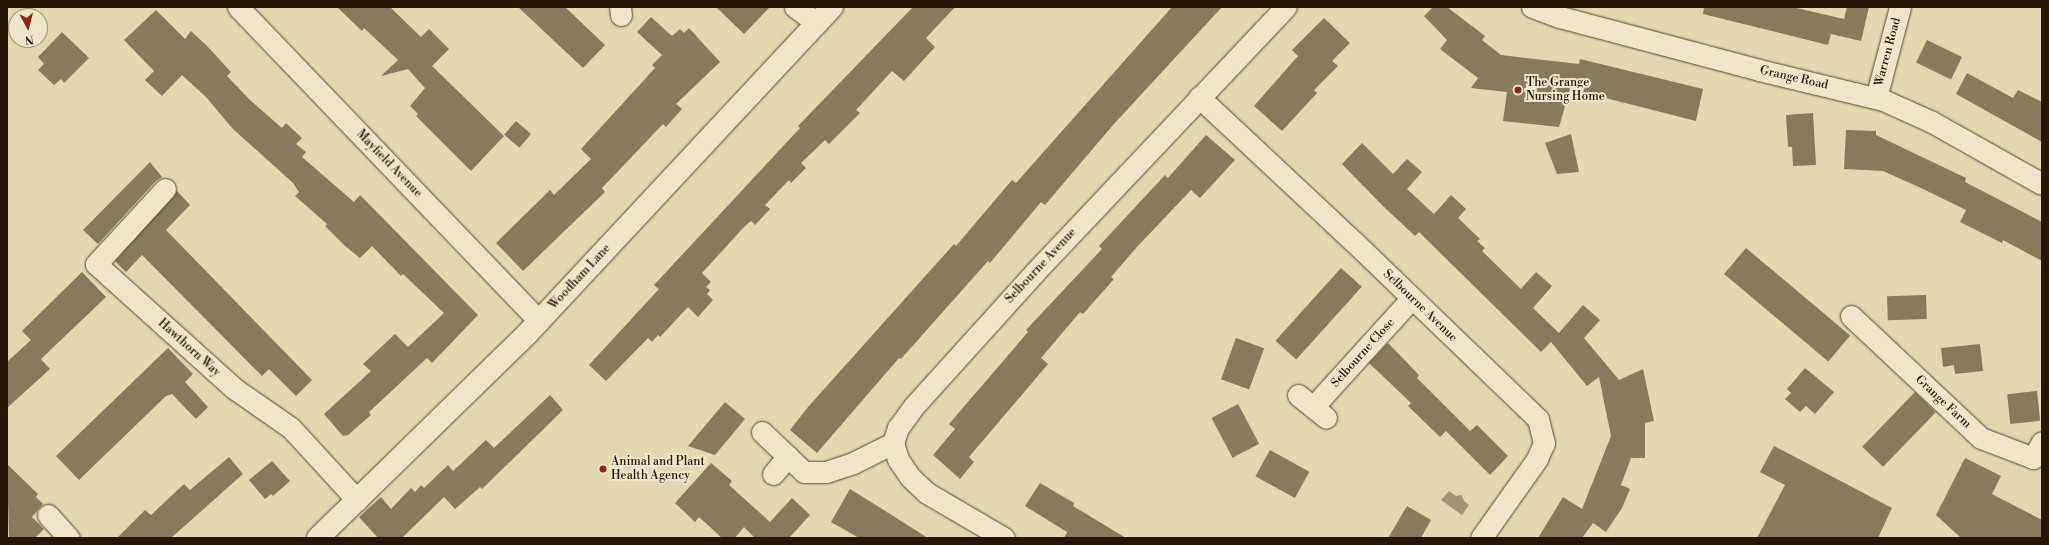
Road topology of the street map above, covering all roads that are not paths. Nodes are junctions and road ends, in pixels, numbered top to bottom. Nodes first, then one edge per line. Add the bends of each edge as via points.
1 (238, 7) edge
2 (795, 7) edge
3 (832, 7) edge
4 (1286, 7) edge
5 (1532, 7) edge
6 (1900, 7) edge
7 (817, 23) junction
8 (1199, 97) junction
9 (1876, 98) junction
10 (2042, 184) edge
11 (165, 189) dead end
12 (1412, 298) junction
13 (1851, 316) dead end
14 (539, 321) junction
15 (1313, 407) dead end
16 (762, 432) dead end
17 (2042, 442) edge
18 (893, 443) junction
19 (788, 456) junction
20 (773, 474) dead end
21 (357, 500) junction
22 (48, 515) dead end
23 (69, 538) edge
24 (318, 538) edge
25 (1004, 538) edge
26 (1480, 538) edge

1 - 14 street, Mayfield Avenue
2 - 7 street
3 - 7 main road, Woodham Lane
4 - 8 street, Selbourne Avenue
5 - 9 street, Grange Road via 1560,18
6 - 9 street, Warren Road
7 - 14 main road, Woodham Lane
8 - 12 street, Selbourne Avenue
8 - 18 street, Selbourne Avenue via 1040,266 914,406 898,428
9 - 10 street, Grange Road via 1925,119
11 - 21 street, Hawthorn Way via 96,264 235,390 290,428
12 - 15 street, Selbourne Close
12 - 26 street, Selbourne Avenue via 1538,419 1543,430 1544,443 1536,459
13 - 17 street, Grange Farm via 1981,438 2033,458
14 - 21 main road, Woodham Lane
16 - 19 street
18 - 19 street via 853,463 826,472 804,472
18 - 25 street via 898,459 910,477 927,493
19 - 20 street
21 - 24 main road, Woodham Lane
22 - 23 street

